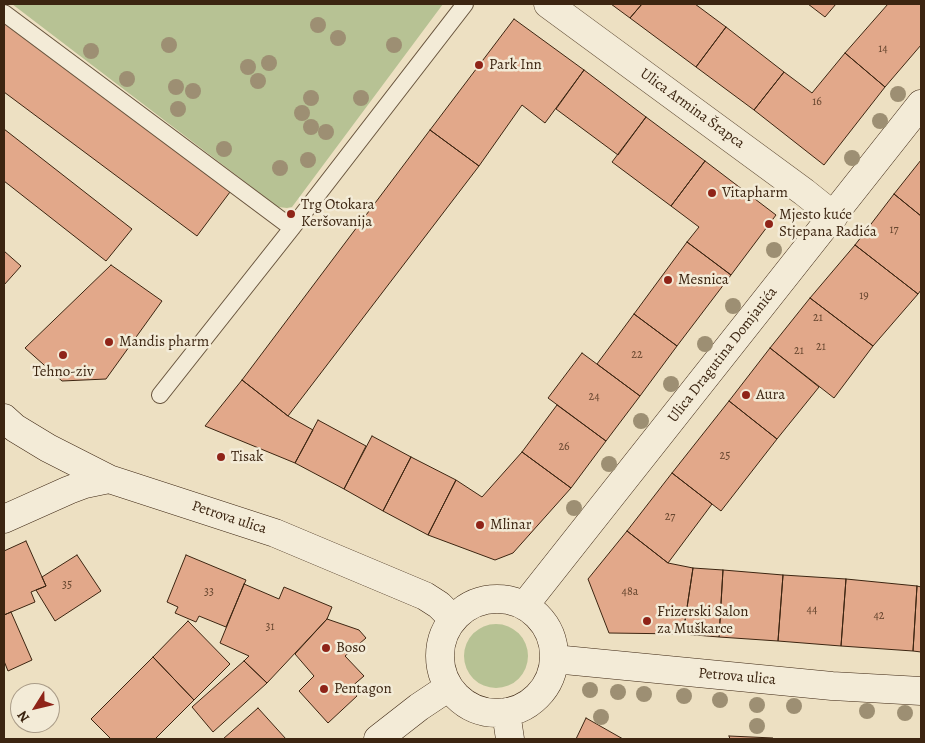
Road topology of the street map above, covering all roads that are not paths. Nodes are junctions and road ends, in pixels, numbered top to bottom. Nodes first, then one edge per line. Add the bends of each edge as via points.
1 (465, 4) edge
2 (548, 4) edge
3 (4, 13) edge
4 (921, 104) edge
5 (834, 216) junction
6 (292, 228) junction
7 (160, 395) dead end
8 (4, 418) edge
9 (109, 479) junction
10 (4, 519) edge
11 (524, 606) junction
12 (453, 619) junction
13 (554, 659) junction
14 (449, 687) junction
15 (921, 691) edge
16 (506, 712) junction
17 (378, 739) edge
18 (510, 739) edge

1 - 6 lane
2 - 5 main road, Ulica Armina Šrapca
3 - 6 lane
4 - 5 main road, Ulica Dragutina Domjanića
5 - 11 main road, Ulica Dragutina Domjanića
6 - 7 lane
8 - 9 main road, Petrova ulica via 48,448
9 - 10 main road via 85,484
9 - 12 main road, Petrova ulica via 275,533 425,596
11 - 12 main road via 510,601 488,600 473,604
11 - 13 main road via 546,627
12 - 14 main road via 440,653 443,676
13 - 15 main road, Petrova ulica via 832,686
13 - 16 main road via 547,684 538,695 521,708
14 - 16 main road via 461,701 482,712
14 - 17 main road
16 - 18 main road

